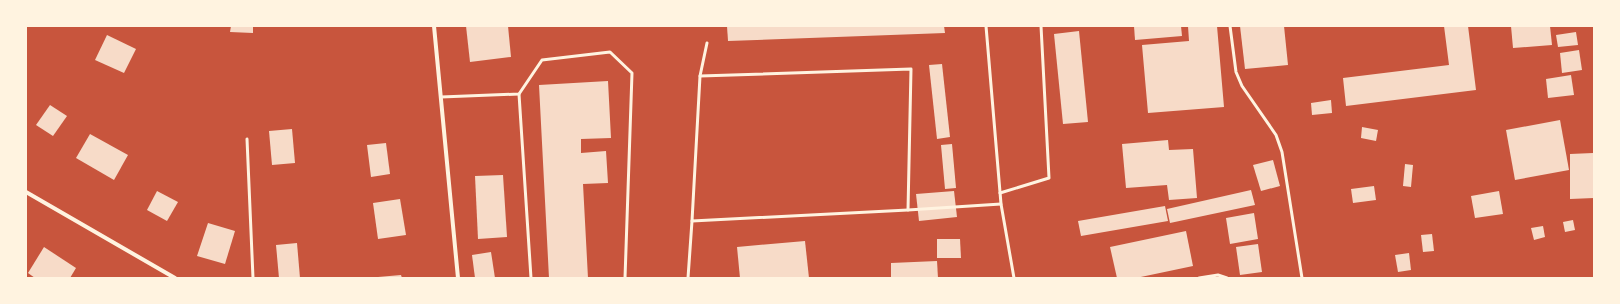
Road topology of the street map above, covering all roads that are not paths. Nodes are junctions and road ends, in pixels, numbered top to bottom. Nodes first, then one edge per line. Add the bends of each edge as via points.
1 (434, 26) edge
2 (986, 26) edge
3 (1041, 26) edge
4 (1230, 26) edge
5 (706, 43) dead end
6 (700, 76) junction
7 (519, 94) junction
8 (441, 97) junction
9 (247, 139) dead end
10 (26, 192) edge
11 (1000, 193) junction
12 (1001, 204) junction
13 (908, 210) junction
14 (692, 221) junction
15 (175, 278) edge
16 (253, 278) edge
17 (458, 278) edge
18 (531, 278) edge
19 (625, 278) edge
20 (688, 278) edge
21 (1014, 278) edge
22 (1200, 278) edge
23 (1227, 278) edge
24 (1302, 278) edge

1 - 8 street
2 - 11 lane
3 - 11 lane via 1049,178
4 - 24 lane via 1236,72 1242,86 1276,135 1282,152
5 - 6 lane
6 - 13 lane via 911,69
6 - 14 lane
7 - 8 lane
7 - 18 lane
7 - 19 lane via 542,60 610,52 632,73
8 - 17 street
9 - 16 lane
10 - 15 street
11 - 12 lane
12 - 13 lane
12 - 21 lane
13 - 14 lane
14 - 20 lane
22 - 23 lane via 1218,275

